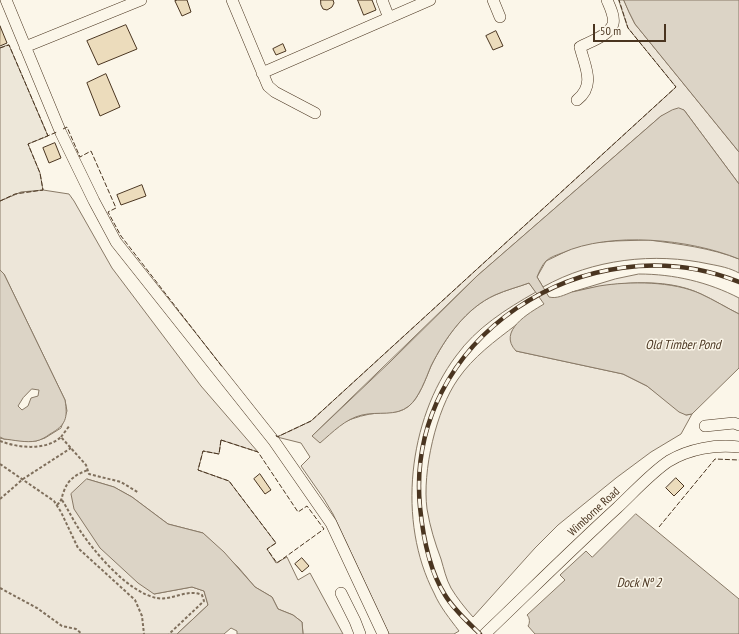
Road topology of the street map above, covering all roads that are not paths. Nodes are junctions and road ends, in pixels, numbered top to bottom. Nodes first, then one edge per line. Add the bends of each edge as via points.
1 (6, 0) edge
2 (141, 0) edge
3 (232, 0) edge
4 (382, 0) edge
5 (430, 0) edge
6 (493, 0) edge
7 (607, 0) edge
8 (125, 3) edge
9 (500, 17) dead end
10 (389, 18) junction
11 (25, 47) junction
12 (262, 73) junction
13 (577, 100) dead end
14 (315, 112) dead end
15 (739, 425) edge
16 (705, 426) dead end
17 (739, 447) edge
18 (341, 593) dead end
19 (360, 634) edge
20 (383, 634) edge
21 (485, 634) edge

1 - 11 street
2 - 8 street
3 - 12 street
4 - 10 street
5 - 10 street
6 - 9 street
7 - 13 street via 613,24 604,35 580,47 588,81 587,89
8 - 11 street
10 - 12 street
11 - 20 street via 61,133 116,242 274,441 331,523
12 - 14 street via 271,90
15 - 16 street via 734,422
17 - 21 street, Wimborne Road via 703,448 663,465
18 - 19 street

